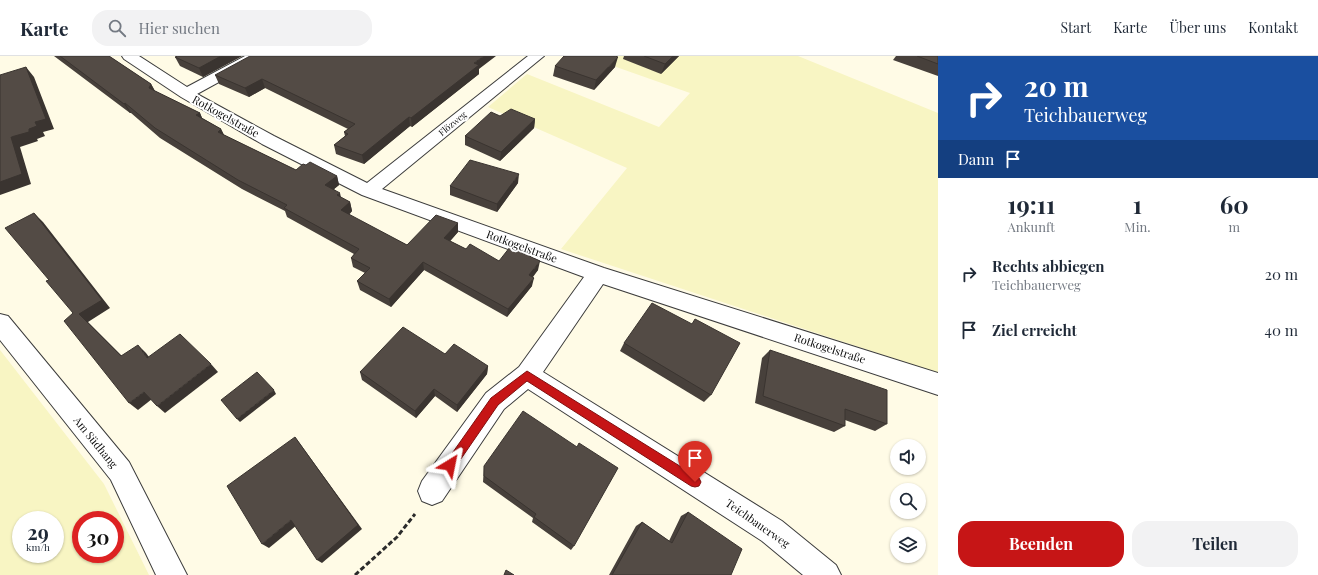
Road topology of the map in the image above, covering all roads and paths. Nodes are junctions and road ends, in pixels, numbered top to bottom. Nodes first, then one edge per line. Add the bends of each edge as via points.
1 (129, 56) edge
2 (256, 56) edge
3 (537, 56) edge
4 (186, 94) junction
5 (368, 191) junction
6 (598, 274) junction
7 (0, 322) edge
8 (527, 375) junction
9 (938, 384) edge
10 (432, 491) joint
11 (172, 575) edge
12 (355, 575) edge
13 (826, 575) edge

1 - 4 street, Rotkogelstraße
2 - 4 street
3 - 5 street, Flözweg
4 - 5 street, Rotkogelstraße via 268,140
5 - 6 street, Rotkogelstraße
6 - 8 street
6 - 9 street, Rotkogelstraße
7 - 11 street, Am Südhang via 120,471
8 - 10 street via 495,401
8 - 13 street, Teichbauerweg via 772,531
10 - 12 path via 397,537

